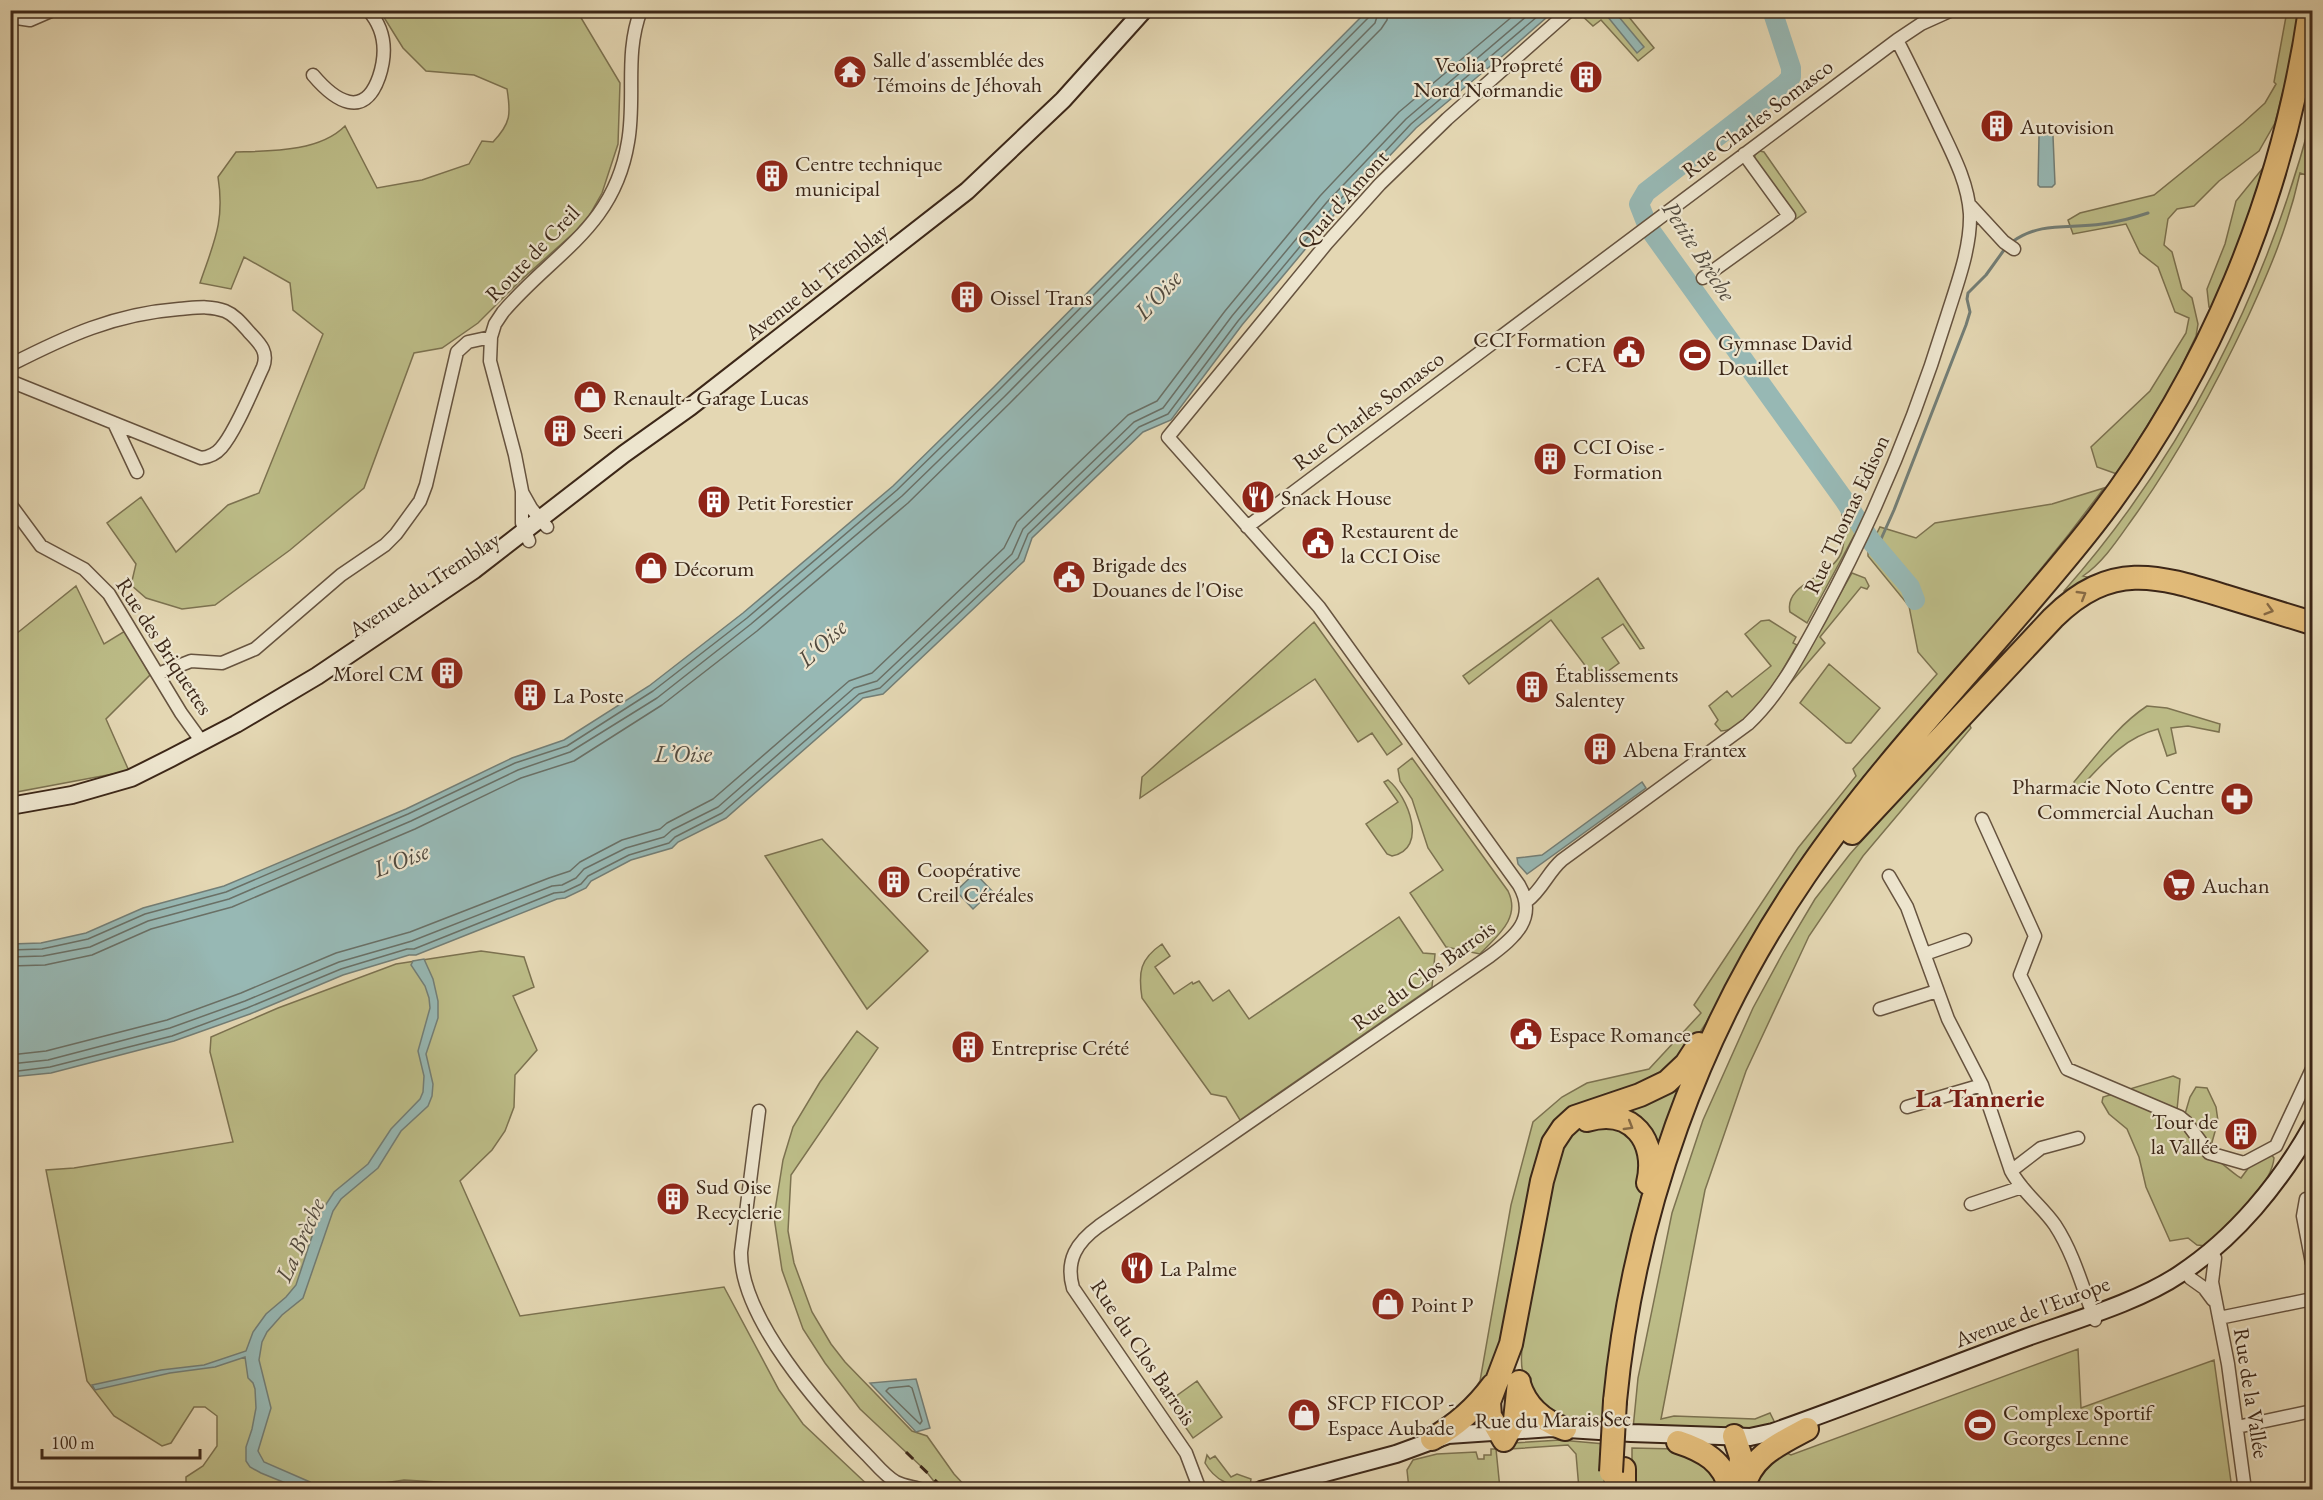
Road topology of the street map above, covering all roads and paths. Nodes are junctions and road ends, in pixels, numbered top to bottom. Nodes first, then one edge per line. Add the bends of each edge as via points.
1 (53, 10) edge
2 (368, 10) edge
3 (641, 10) edge
4 (1144, 10) edge
5 (1570, 10) edge
6 (1952, 10) edge
7 (2310, 10) edge
8 (16, 18) edge
9 (1897, 40) junction
10 (313, 75) dead end
11 (2313, 76) edge
12 (1744, 154) junction
13 (1969, 204) junction
14 (2014, 249) dead end
15 (1703, 278) dead end
16 (491, 337) junction
17 (10, 365) edge
18 (10, 381) edge
19 (114, 423) junction
20 (137, 472) dead end
21 (522, 491) junction
22 (10, 504) edge
23 (541, 519) junction
24 (1247, 527) junction
25 (525, 532) junction
26 (2313, 623) edge
27 (158, 674) junction
28 (202, 742) junction
29 (10, 806) edge
30 (1982, 819) dead end
31 (1852, 833) junction
32 (1889, 876) dead end
33 (1527, 901) junction
34 (1965, 940) dead end
35 (1925, 954) junction
36 (1754, 957) junction
37 (1937, 991) junction
38 (1880, 1009) dead end
39 (2313, 1069) edge
40 (1982, 1085) junction
41 (1907, 1107) dead end
42 (759, 1111) dead end
43 (2313, 1126) edge
44 (2078, 1137) dead end
45 (2313, 1147) edge
46 (2011, 1171) junction
47 (2022, 1187) junction
48 (2306, 1199) dead end
49 (1971, 1204) dead end
50 (2215, 1258) junction
51 (2313, 1263) edge
52 (2190, 1278) junction
53 (1632, 1282) junction
54 (2313, 1299) edge
55 (2215, 1304) junction
56 (2094, 1317) junction
57 (2219, 1318) junction
58 (1508, 1381) junction
59 (1621, 1403) junction
60 (2313, 1411) edge
61 (2237, 1427) junction
62 (1566, 1429) junction
63 (1807, 1429) junction
64 (1504, 1434) junction
65 (1432, 1439) junction
66 (1724, 1441) junction
67 (1678, 1442) junction
68 (1396, 1454) junction
69 (1617, 1480) edge
70 (1735, 1488) edge
71 (922, 1490) edge
72 (1200, 1490) edge
73 (1261, 1490) edge
74 (2245, 1490) edge

1 - 8 street via 30,20
2 - 10 street via 380,28 385,50 378,81 369,97 347,102 328,91
3 - 16 street, Route de Creil via 631,49 628,143 613,189 580,238 503,312
4 - 23 street, Avenue du Tremblay via 1084,79 967,191
5 - 24 street, Quai d'Amont via 1380,184 1168,437
6 - 9 street, Rue Charles Somasco
7 - 36 highway via 2291,112 2262,211 2229,295 2181,394 2094,523 1836,831
9 - 12 street, Rue Charles Somasco
9 - 13 street, Rue Thomas Edison via 1954,155
11 - 31 highway via 2294,155 2262,251 2223,341 2168,441 2102,536
12 - 15 street via 1789,216
12 - 24 street, Rue Charles Somasco
13 - 14 street
13 - 33 street, Rue Thomas Edison via 1967,247 1905,439 1860,540 1802,651 1748,724 1562,860
16 - 21 street, Route de Creil via 490,361
16 - 27 street via 468,342 457,352 426,485 408,519 391,539 341,575 255,650 222,663 185,663
17 - 19 street via 65,337 102,324 153,312 203,307 230,313 263,348 263,367 227,440 212,455 196,457
18 - 19 street
19 - 20 street
21 - 23 street, Route de Creil
21 - 25 street, Route de Creil
22 - 27 street, Rue des Briquettes via 40,546 84,569 103,587
23 - 25 street, Avenue du Tremblay
24 - 33 street via 1319,607
25 - 28 street, Avenue du Tremblay via 317,676
31 -> 26 highway via 2058,613 2092,589 2124,579 2163,578
27 - 28 street, Rue des Briquettes
28 - 29 street, Avenue du Tremblay via 131,778 72,795
30 - 39 street via 2035,936 2020,975 2067,1069 2180,1117 2209,1153 2244,1163 2276,1146
31 - 59 highway via 1802,903 1754,983 1695,1115 1656,1236
32 - 35 street via 1907,907
33 - 72 street, Rue du Clos Barrois via 1523,922 1497,951 1099,1226 1077,1246 1071,1263 1074,1288 1186,1453
34 - 35 street
35 - 37 street
36 - 53 highway via 1717,1028 1682,1109 1653,1196
36 - 58 highway via 1677,1074 1647,1092 1575,1118 1555,1139 1543,1174 1507,1357
37 - 38 street
37 - 40 street
40 - 41 street
40 - 46 street
42 - 71 street via 741,1252 748,1290 777,1346 828,1415 891,1479
43 - 56 street, Avenue de l'Europe via 2265,1194 2209,1251 2166,1282
44 - 46 street via 2041,1148
45 - 50 street, Avenue de l'Europe via 2272,1203
46 - 47 street
47 - 49 street
47 - 56 street via 2061,1235
48 - 51 street via 2302,1216
50 - 52 street, Avenue de l'Europe
50 - 55 street, Rue de la Vallée via 2211,1277
52 - 55 street, Rue de la Vallée via 2204,1288
52 - 56 street, Avenue de l'Europe via 2154,1298
58 -> 53 highway via 1518,1363 1550,1167 1567,1133 1595,1118 1613,1118 1629,1124 1641,1133 1650,1151 1651,1171
53 - 59 highway via 1620,1352
54 - 57 street
55 - 57 street, Rue de la Vallée
56 - 63 street, Avenue de l'Europe
56 - 66 street, Avenue de l'Europe via 1773,1432
57 - 61 street, Rue de la Vallée
58 - 62 highway via 1535,1412
58 - 64 highway via 1490,1396 1489,1410
58 - 65 highway
59 - 69 highway, bridge
60 - 61 street
61 - 74 street, Rue de la Vallée
62 - 64 street, Rue du Marais Sec
62 - 66 street, Rue du Marais Sec
63 - 66 street, Avenue de l'Europe via 1771,1440
63 - 70 highway via 1759,1458
64 - 65 street, Rue du Marais Sec
64 - 67 street, Rue du Marais Sec
64 - 68 street, Rue du Marais Sec
65 - 68 street, Rue du Marais Sec
66 - 67 street, Rue du Marais Sec
66 - 70 highway
67 - 70 highway via 1710,1456
68 - 73 street, Rue du Marais Sec

